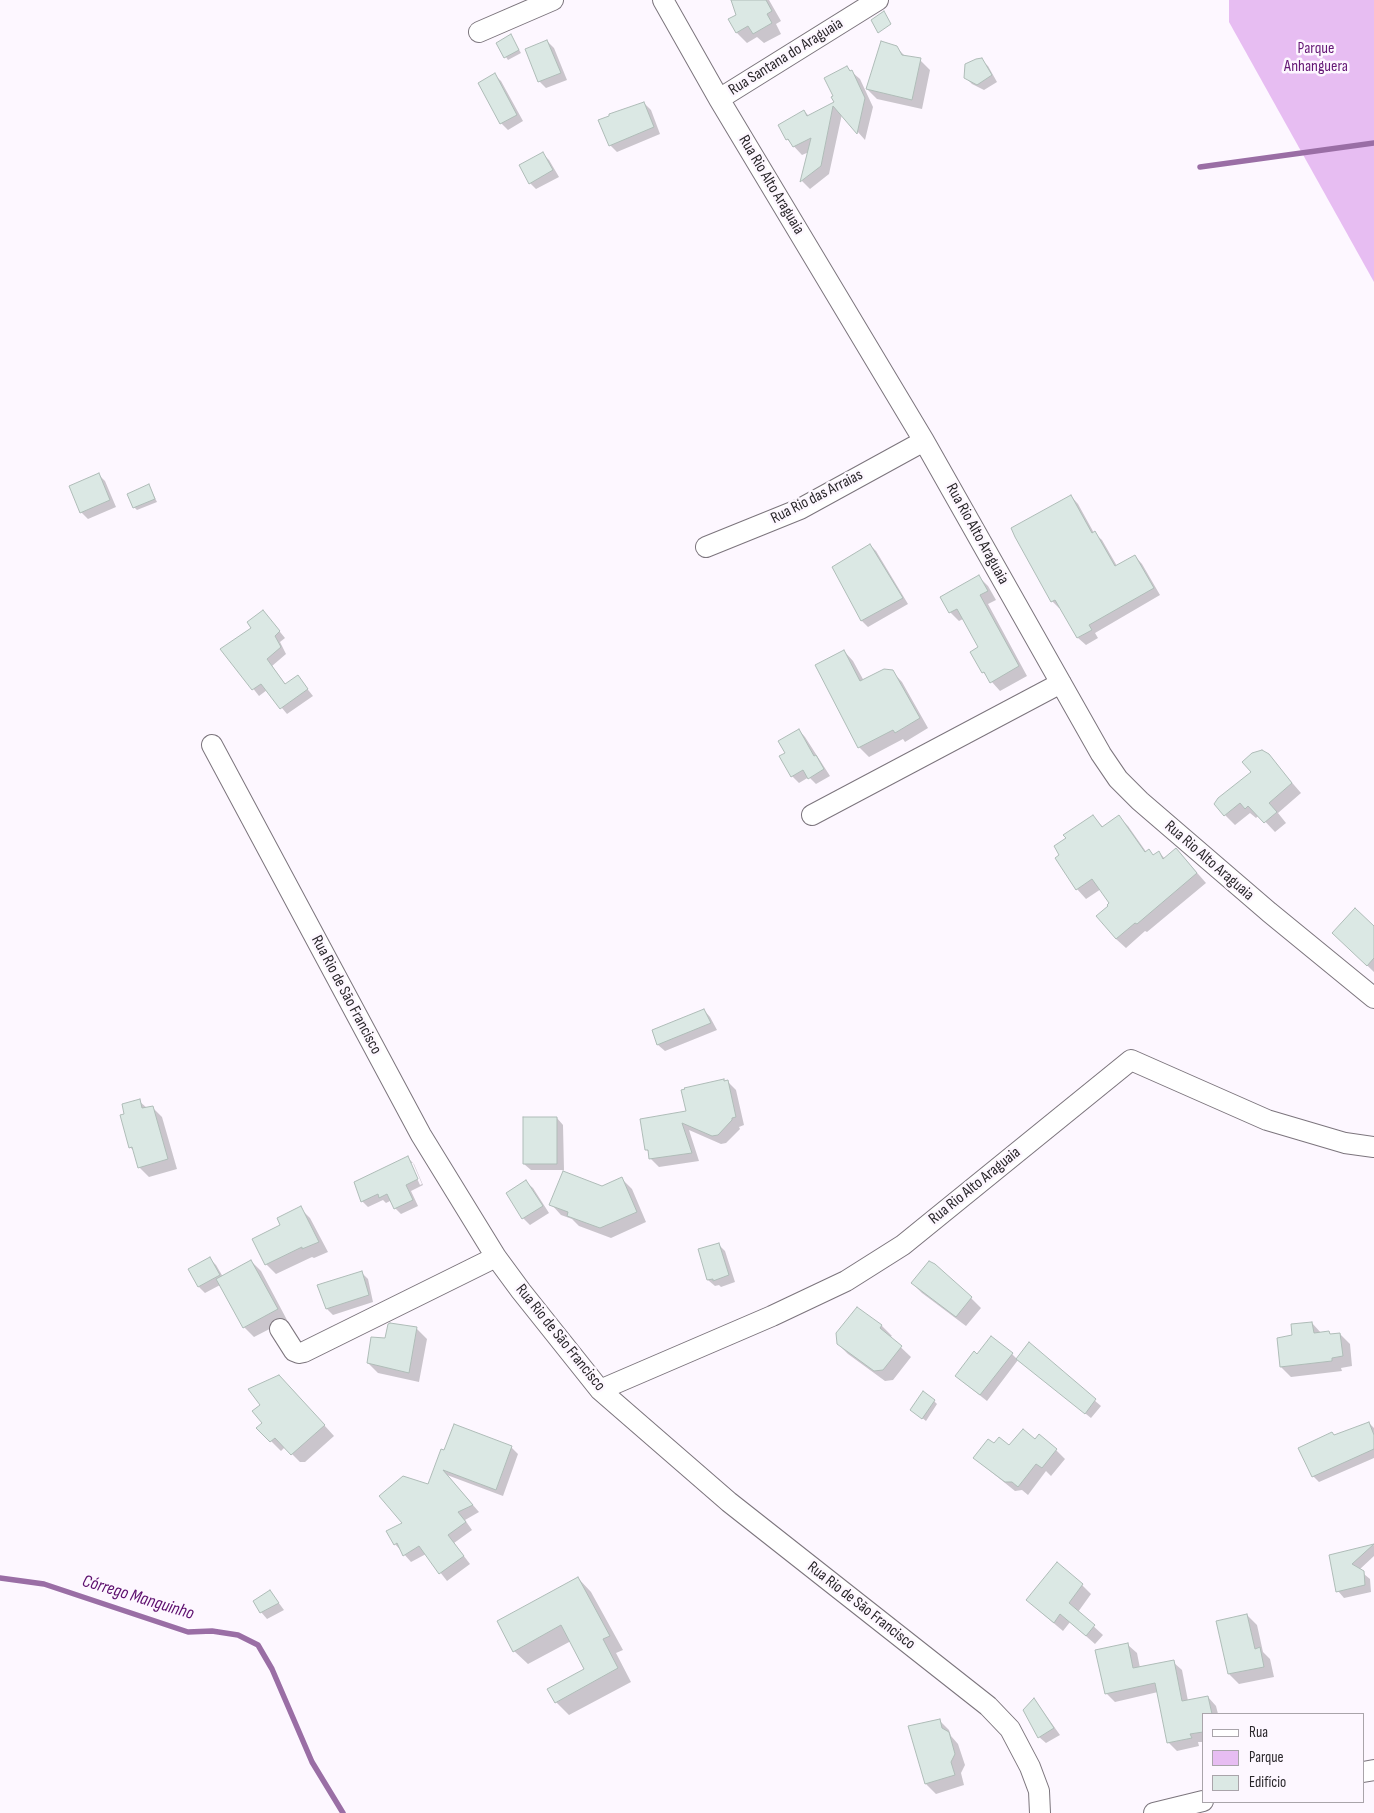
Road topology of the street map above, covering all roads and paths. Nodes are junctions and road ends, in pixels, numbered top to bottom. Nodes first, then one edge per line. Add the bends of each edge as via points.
1 (553, 0) edge
2 (663, 0) edge
3 (878, 0) edge
4 (479, 32) dead end
5 (720, 99) junction
6 (924, 441) junction
7 (706, 547) dead end
8 (1061, 682) junction
9 (212, 745) dead end
10 (812, 815) dead end
11 (1374, 998) edge
12 (1374, 1146) edge
13 (496, 1257) junction
14 (280, 1329) dead end
15 (600, 1390) junction
16 (1202, 1800) edge
17 (1040, 1813) edge
18 (1154, 1813) edge

1 - 4 street
2 - 5 street, Rua Rio Alto Araguaia
3 - 5 street, Rua Santana do Araguaia
5 - 6 street, Rua Rio Alto Araguaia
6 - 7 street, Rua Rio das Arraias via 800,509
6 - 8 street, Rua Rio Alto Araguaia
8 - 10 street
8 - 11 street, Rua Rio Alto Araguaia via 1118,779 1276,918
9 - 13 street, Rua Rio de São Francisco via 421,1135
12 - 15 street, Rua Rio Alto Araguaia via 1345,1143 1267,1120 1131,1060 903,1245 846,1281
13 - 14 street via 304,1352 294,1351
13 - 15 street, Rua Rio de São Francisco
15 - 17 street, Rua Rio de São Francisco via 729,1502 988,1706 1010,1728 1030,1767 1039,1791
16 - 18 street

